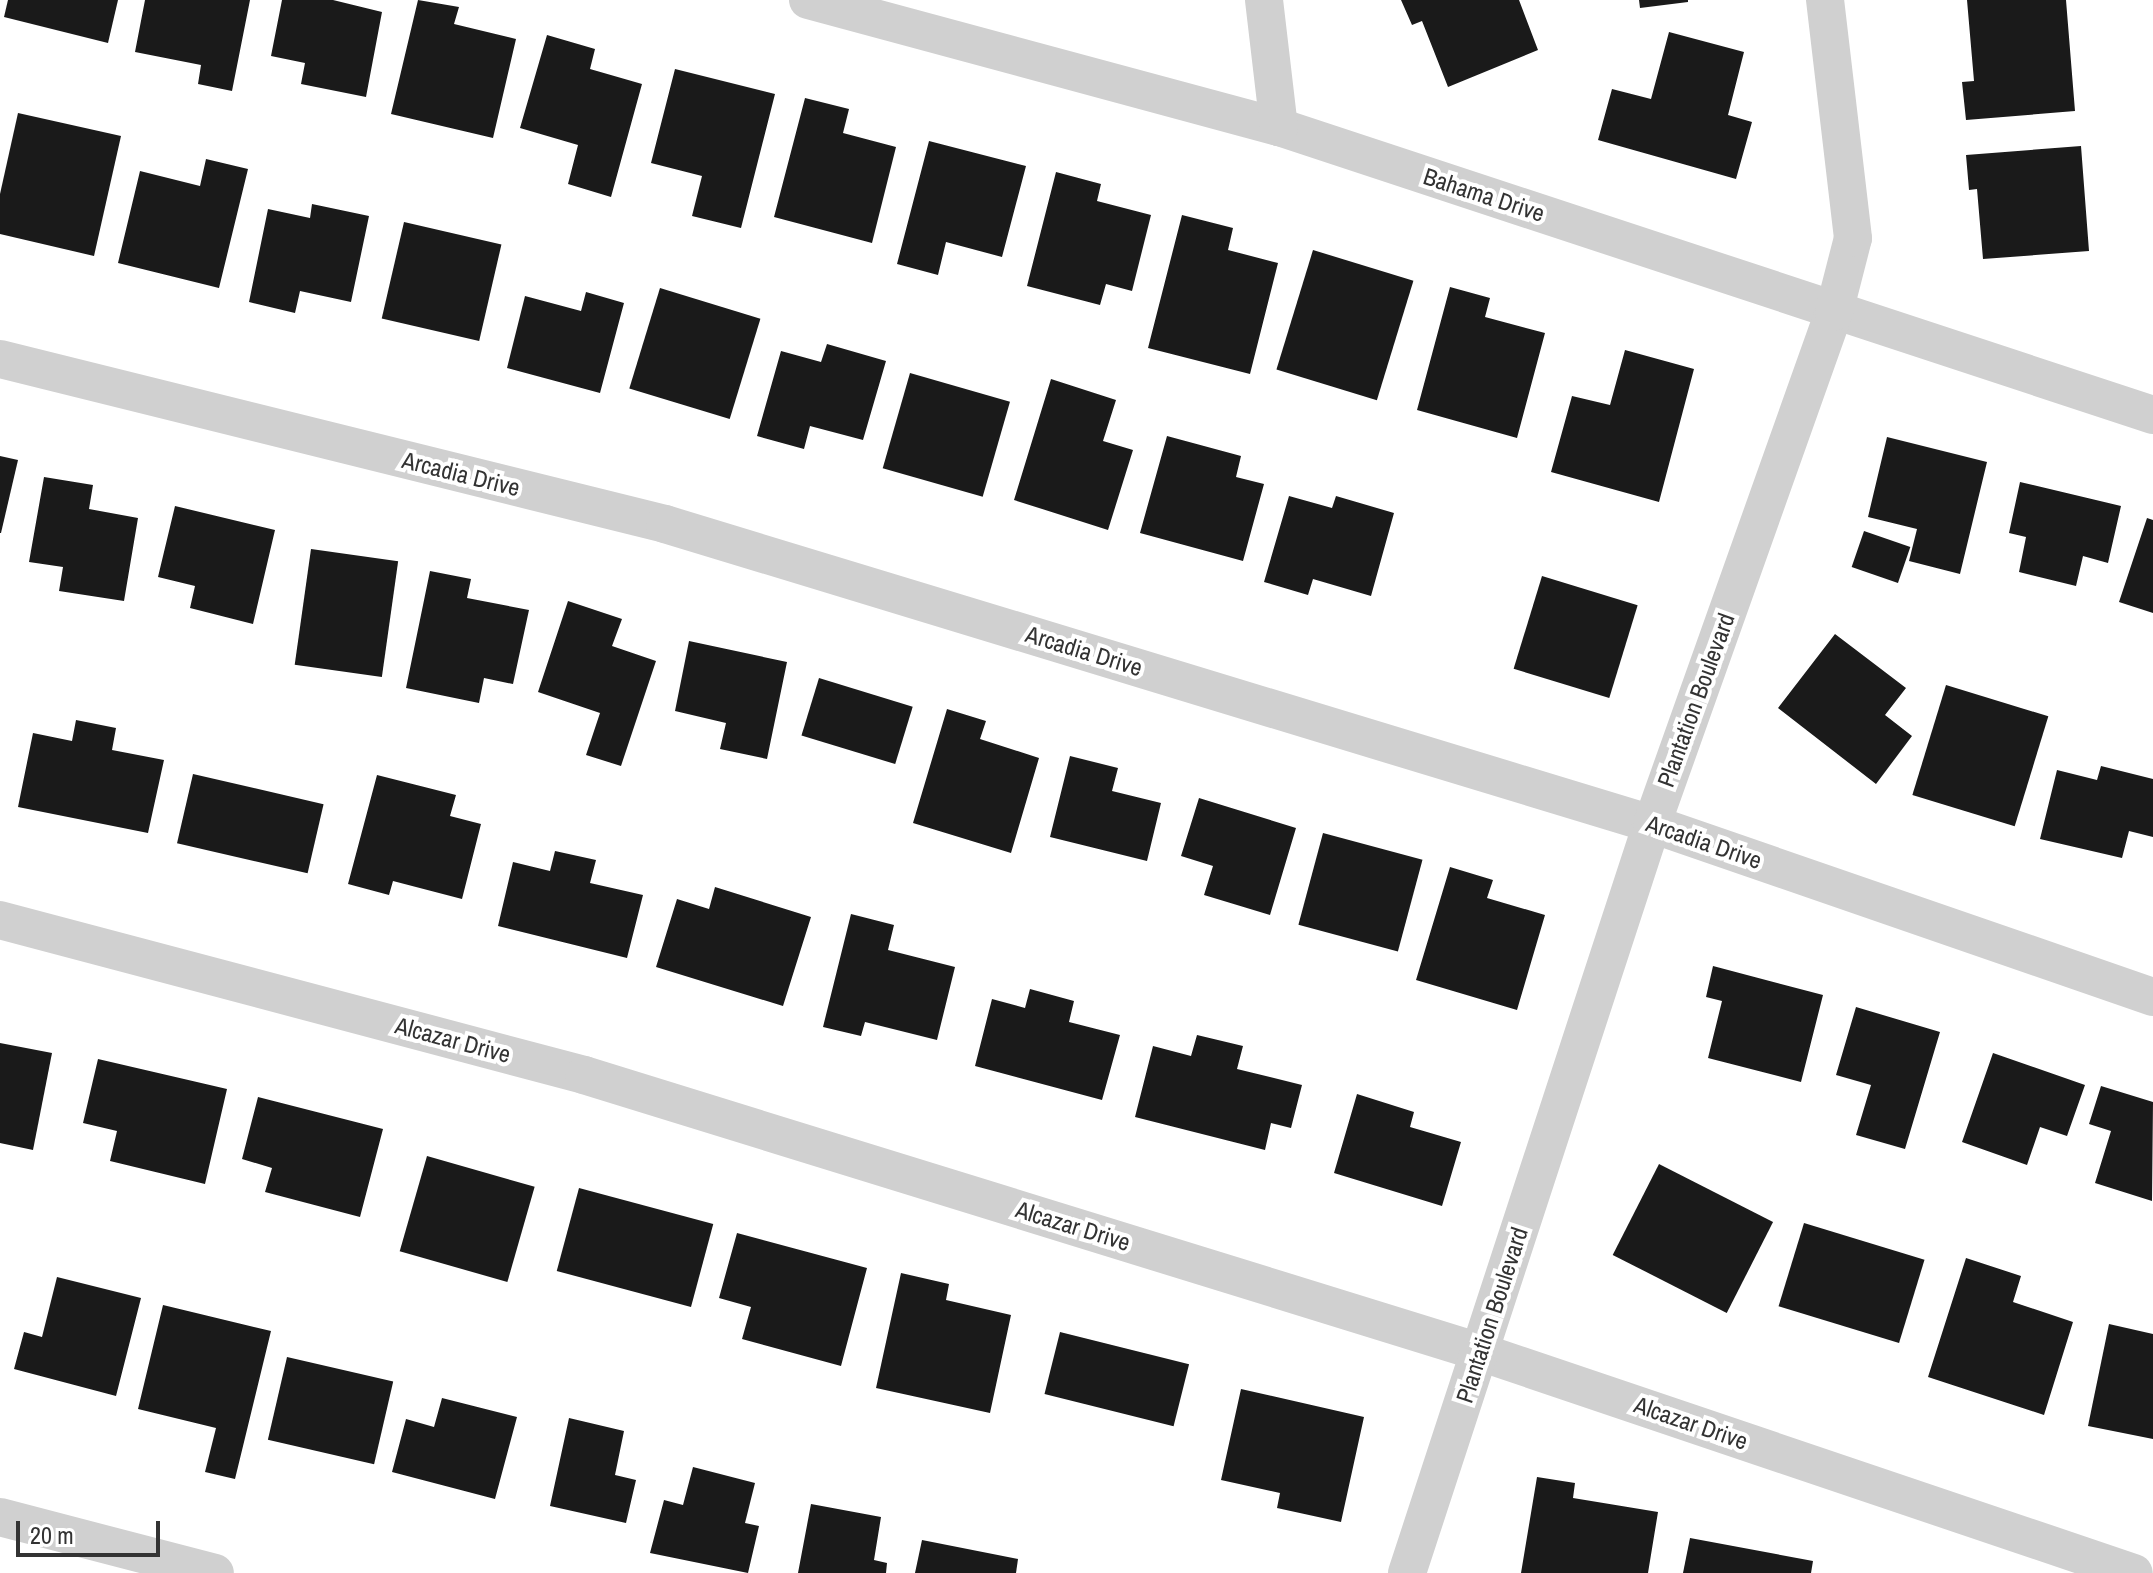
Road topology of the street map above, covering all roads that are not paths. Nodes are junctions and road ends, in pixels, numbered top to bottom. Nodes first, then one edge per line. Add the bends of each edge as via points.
1 (808, 0) edge
2 (1264, 0) edge
3 (1825, 0) edge
4 (1279, 127) junction
5 (1834, 312) junction
6 (0, 359) edge
7 (2153, 415) edge
8 (1652, 824) junction
9 (0, 920) edge
10 (2153, 997) edge
11 (1480, 1352) junction
12 (0, 1517) edge
13 (215, 1573) edge
14 (1407, 1573) edge
15 (2134, 1573) edge

1 - 4 street, Bahama Drive
2 - 4 street
3 - 5 street, Plantation Boulevard via 1853,238
4 - 5 street, Bahama Drive
5 - 7 street, Bahama Drive
5 - 8 street, Plantation Boulevard
6 - 8 street, Arcadia Drive via 665,524
8 - 10 street, Arcadia Drive
8 - 11 street, Plantation Boulevard
9 - 11 street, Alcazar Drive via 584,1075
11 - 14 street, Plantation Boulevard
11 - 15 street, Alcazar Drive
12 - 13 street

